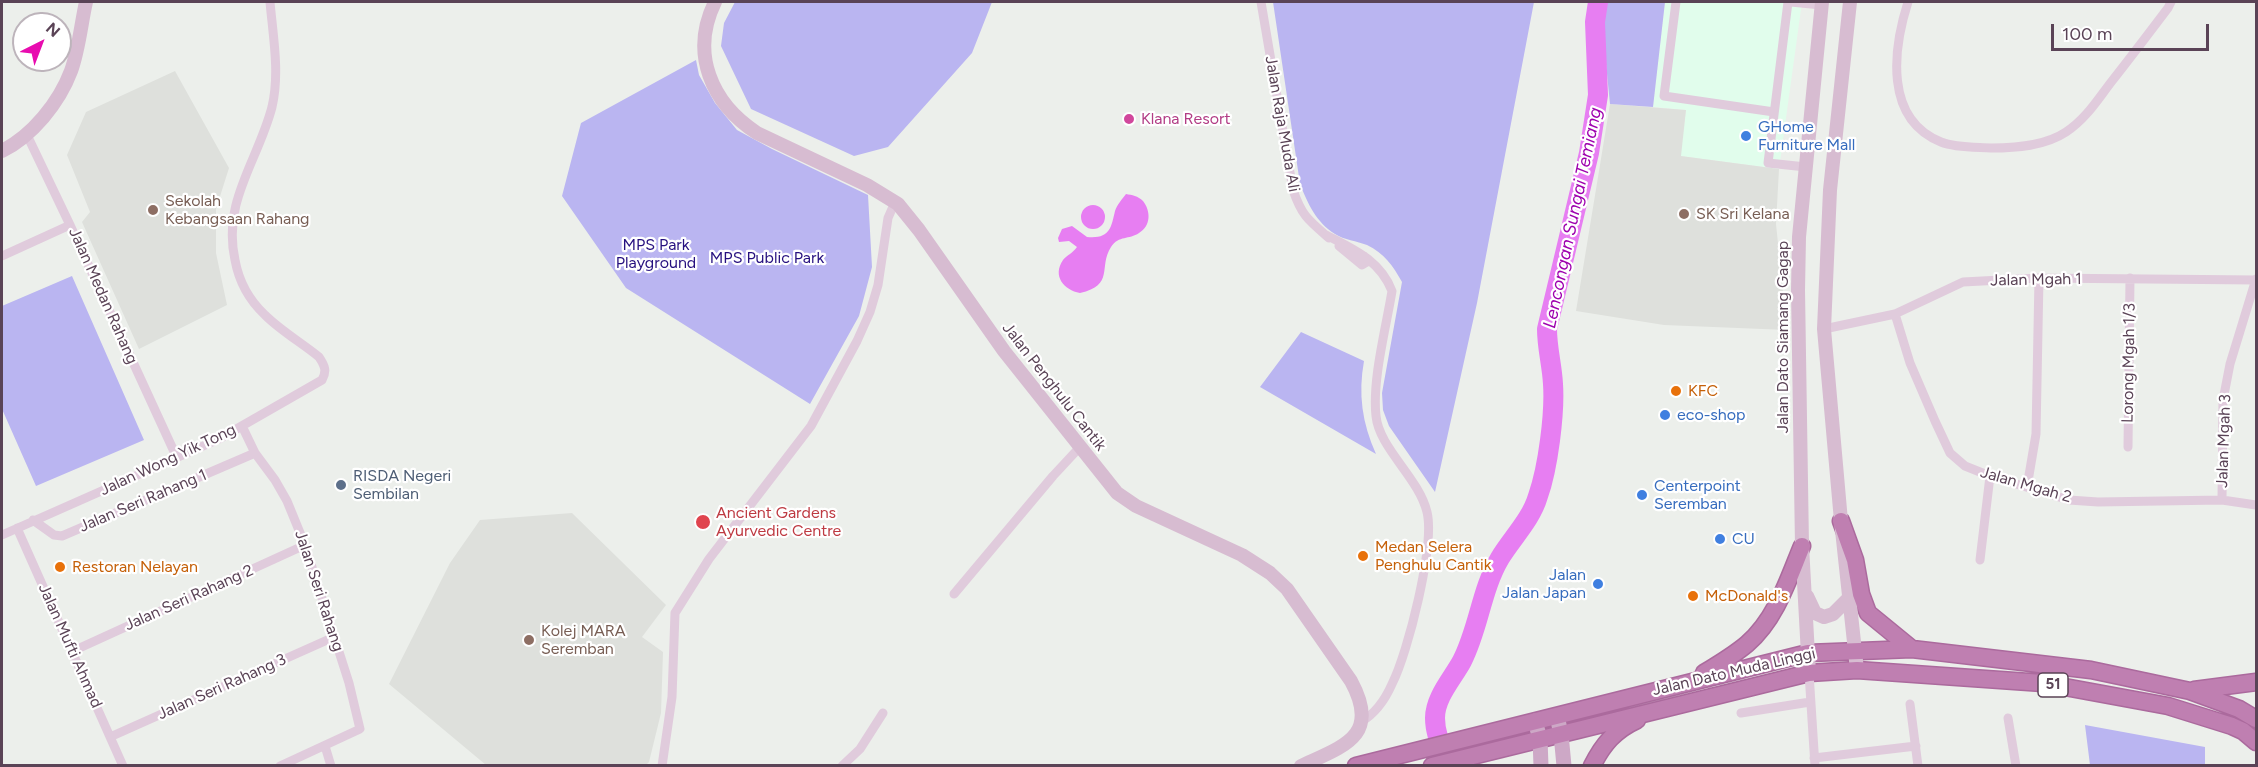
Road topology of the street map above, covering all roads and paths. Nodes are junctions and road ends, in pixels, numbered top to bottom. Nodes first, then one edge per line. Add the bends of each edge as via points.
1 (86, 2) edge
2 (270, 2) edge
3 (715, 2) edge
4 (1261, 2) edge
5 (1676, 2) edge
6 (1789, 2) edge
7 (1850, 2) edge
8 (1908, 2) edge
9 (2171, 2) edge
10 (1822, 3) edge
11 (1774, 112) junction
12 (27, 135) junction
13 (2, 151) edge
14 (1806, 168) junction
15 (895, 202) junction
16 (70, 225) junction
17 (2, 256) edge
18 (2039, 278) junction
19 (2130, 278) junction
20 (2256, 280) edge
21 (1894, 314) junction
22 (1824, 329) junction
23 (242, 426) junction
24 (2128, 447) dead end
25 (1080, 448) junction
26 (255, 453) junction
27 (177, 458) junction
28 (1990, 476) junction
29 (2026, 487) junction
30 (2222, 500) junction
31 (2256, 505) edge
32 (33, 520) junction
33 (1841, 521) junction
34 (17, 528) junction
35 (3, 530) edge
36 (305, 545) junction
37 (1802, 546) junction
38 (1980, 560) dead end
39 (1804, 591) junction
40 (954, 594) dead end
41 (1850, 597) junction
42 (334, 637) junction
43 (1912, 649) junction
44 (1856, 650) junction
45 (73, 651) junction
46 (1808, 653) junction
47 (1857, 670) junction
48 (1809, 673) junction
49 (1693, 680) junction
50 (2256, 682) edge
51 (2190, 691) junction
52 (1810, 702) junction
53 (1910, 704) dead end
54 (1654, 712) junction
55 (883, 713) dead end
56 (1741, 713) dead end
57 (1557, 716) junction
58 (2256, 717) edge
59 (2008, 718) dead end
60 (1535, 721) junction
61 (1361, 722) junction
62 (1561, 734) junction
63 (111, 737) junction
64 (2252, 738) edge
65 (1540, 739) junction
66 (325, 746) junction
67 (1916, 746) junction
68 (1814, 762) edge
69 (123, 765) edge
70 (280, 765) edge
71 (331, 765) edge
72 (662, 765) edge
73 (842, 765) edge
74 (1301, 765) edge
75 (1356, 765) edge
76 (1432, 765) edge
77 (1541, 765) edge
78 (1564, 765) edge
79 (1592, 765) edge
80 (1918, 765) edge
81 (2015, 765) edge

1 - 12 main road via 76,53 64,87
2 - 23 street, Jalan Wong Yik Tong via 274,90 265,127 238,195 232,220 232,247 238,276 249,297 265,316 319,357 326,373 317,385
3 - 15 main road, Jalan Penghulu Cantik via 705,30 706,65 731,113 757,133
4 - 61 street, Jalan Raja Muda Ali via 1293,190 1300,210 1362,265 1367,262 1364,256 1388,278 1392,291 1375,391 1376,419 1427,511 1430,533 1403,658 1385,697 1374,713
5 - 11 street via 1664,96
6 - 10 street
6 - 11 street
7 - 22 main road via 1830,190
8 - 9 street via 1896,76 1911,118 1925,134 1943,143 2012,148 2065,133 2085,117
10 - 14 main road, Jalan Dato Siamang Gagap
11 - 14 street via 1768,163
12 - 13 main road
12 - 16 street, Jalan Medan Rahang
14 - 37 main road, Jalan Dato Siamang Gagap via 1798,301
15 - 25 main road, Jalan Penghulu Cantik
15 - 72 street via 888,218 870,312 832,388 811,426 709,558 675,613 672,696
16 - 17 street
16 - 27 street, Jalan Medan Rahang
18 - 19 street, Jalan Mgah 1
18 - 21 street, Jalan Mgah 1 via 1963,282
18 - 29 street via 2036,441
19 - 20 street, Jalan Mgah 1
19 - 24 street, Lorong Mgah 1/3
20 - 30 street, Jalan Mgah 3 via 2230,363 2223,400
21 - 22 street, Jalan Mgah 1
21 - 28 street, Jalan Mgah 2 via 1910,363 1950,453 1965,466
22 - 33 main road
23 - 26 street, Jalan Seri Rahang
23 - 27 street, Jalan Wong Yik Tong
25 - 40 street
25 - 61 main road, Jalan Penghulu Cantik via 1117,493 1136,506 1242,555 1279,581 1351,681 1359,697
26 - 32 street, Jalan Seri Rahang 1 via 62,536 54,536
26 - 36 street, Jalan Seri Rahang via 275,480
27 - 32 street, Jalan Wong Yik Tong
28 - 29 street, Jalan Mgah 2
28 - 38 street
29 - 30 street, Jalan Mgah 2 via 2069,500 2098,502
30 - 31 street, Jalan Mgah 2
32 - 34 street, Jalan Wong Yik Tong
33 - 41 main road
33 - 43 highway via 1868,613
34 - 35 street, Jalan Wong Yik Tong
34 - 45 street, Jalan Mufti Ahmad
36 - 42 street, Jalan Seri Rahang
36 - 45 street, Jalan Seri Rahang 2
37 - 39 main road, Jalan Dato Siamang Gagap
37 - 49 highway via 1768,620 1749,643
39 - 41 main road via 1815,613 1824,617 1833,614
39 - 46 main road, Jalan Dato Siamang Gagap
41 - 44 main road
42 - 63 street, Jalan Seri Rahang 3
42 - 66 street, Jalan Seri Rahang via 360,729
43 - 44 highway, Jalan Dato Muda Linggi / 51
43 - 51 highway, Jalan Dato Muda Linggi / 51 via 2109,673
44 - 46 highway, Jalan Dato Muda Linggi / 51
44 - 47 main road
45 - 63 street, Jalan Mufti Ahmad
46 - 48 main road, Jalan Dato Siamang Gagap
46 - 49 highway, Jalan Dato Muda Linggi / 51
47 - 48 highway, Jalan Dato Muda Linggi / 51
47 - 64 highway, Jalan Dato Muda Linggi / 51 via 2043,683 2168,706
48 - 52 street
48 - 54 highway, Jalan Dato Muda Linggi / 51
49 - 57 highway, Jalan Dato Muda Linggi / 51
50 - 51 highway
51 - 58 highway, Jalan Dato Muda Linggi / 51
52 - 56 street
52 - 68 street
53 - 67 street
54 - 62 highway, Jalan Dato Muda Linggi / 51
54 - 79 highway via 1626,725 1602,746
55 - 73 street via 860,749
57 - 60 highway, Jalan Dato Muda Linggi / 51
57 - 62 main road
58 - 64 main road
59 - 81 street
60 - 65 main road
60 - 75 highway, Jalan Dato Muda Linggi / 51
61 - 74 main road via 1354,737 1339,748
62 - 65 highway, Jalan Dato Muda Linggi / 51
62 - 78 main road
63 - 69 street, Jalan Mufti Ahmad
65 - 76 highway, Jalan Dato Muda Linggi / 51
65 - 77 main road
66 - 70 street
66 - 71 street
67 - 68 street
67 - 80 street

